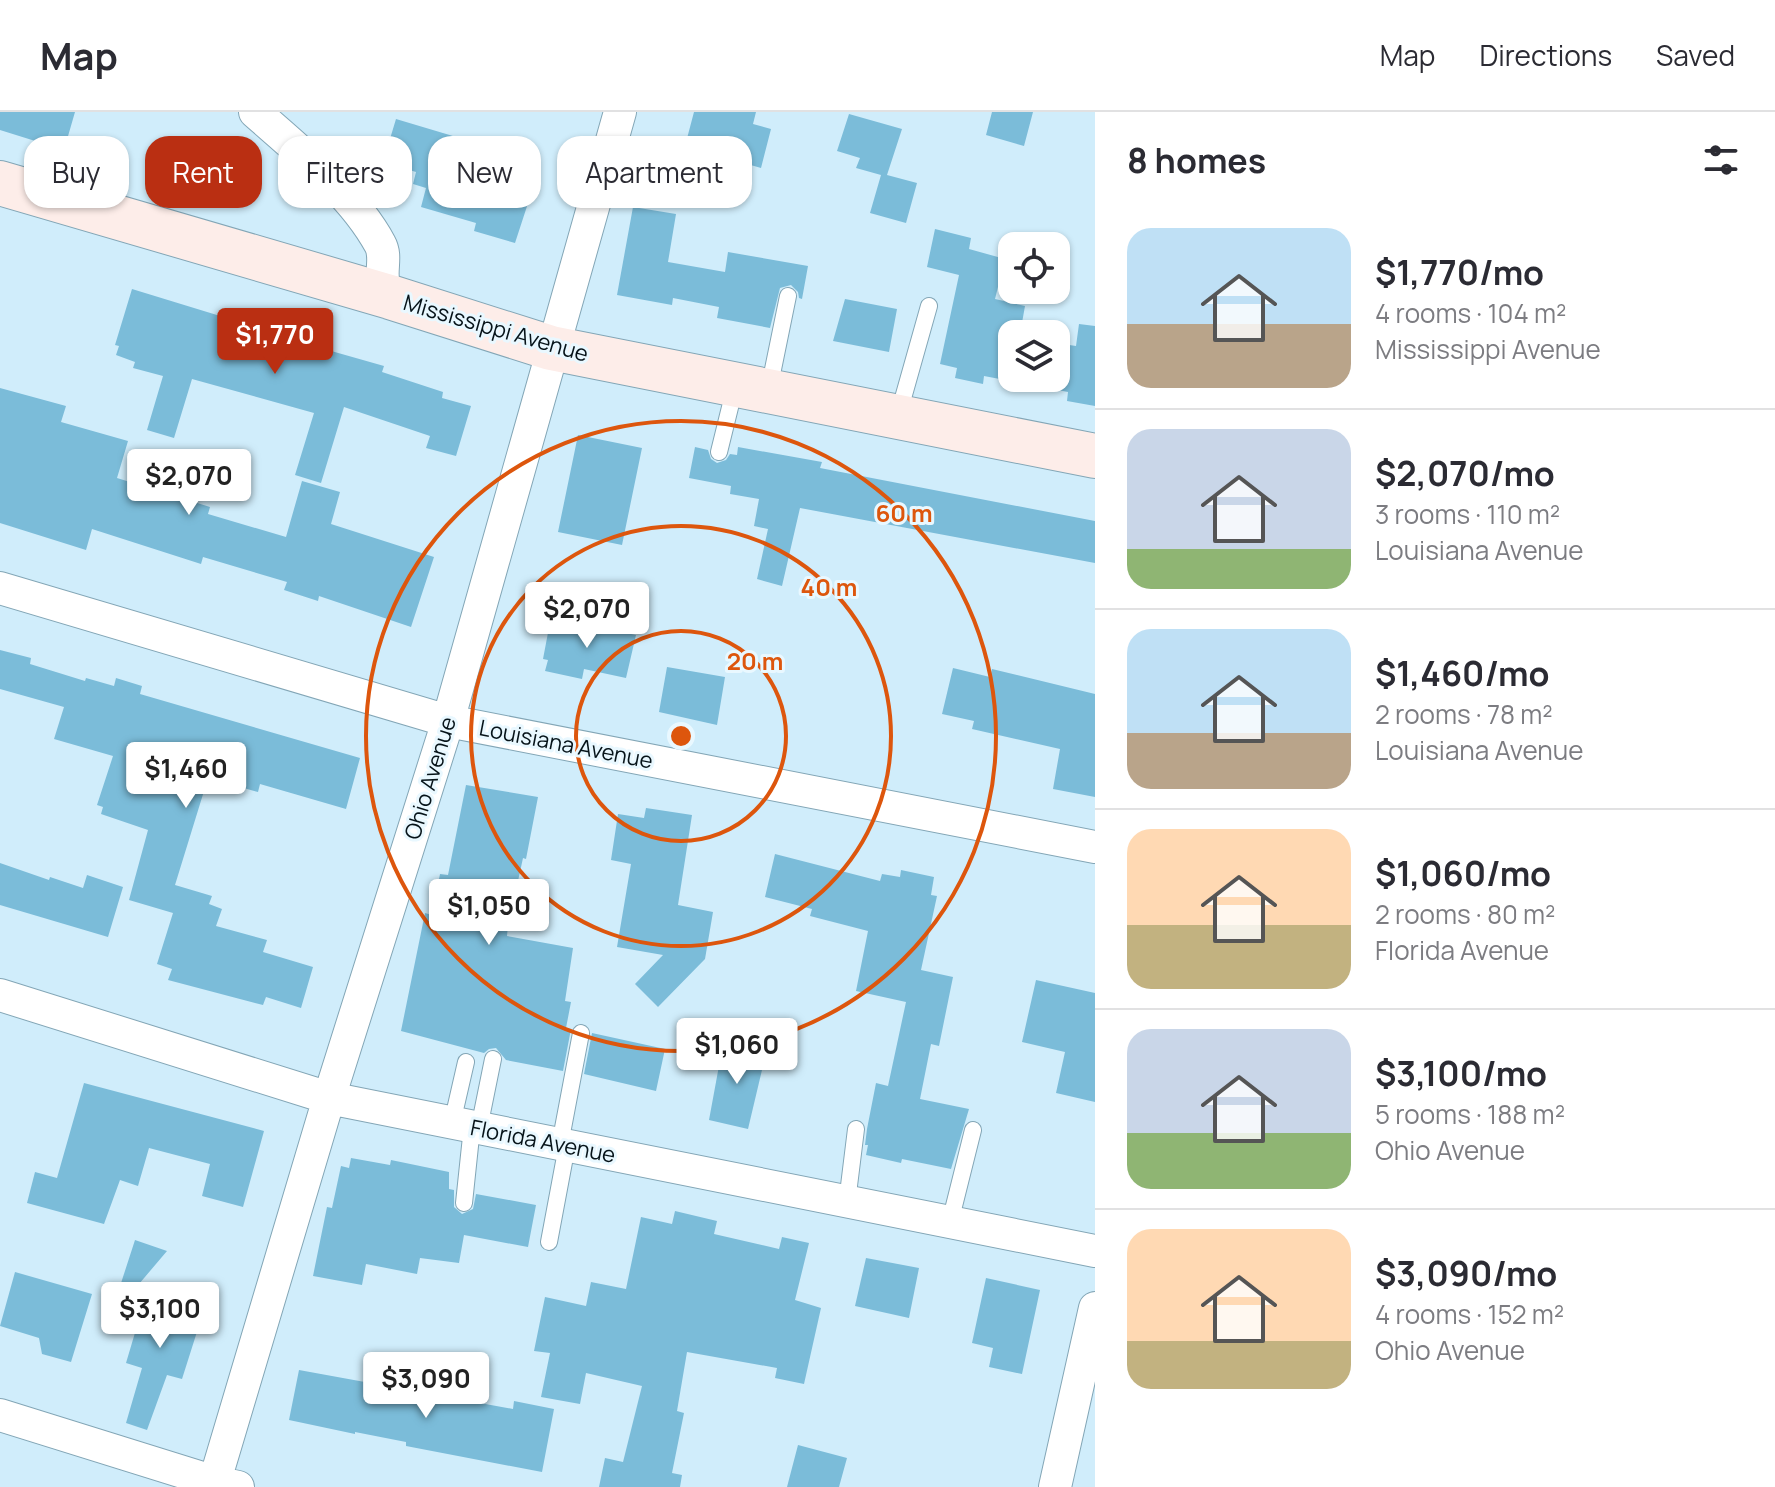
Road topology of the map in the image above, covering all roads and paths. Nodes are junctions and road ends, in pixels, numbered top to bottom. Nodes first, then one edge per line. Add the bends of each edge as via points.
1 (255, 112) edge
2 (620, 112) edge
3 (0, 183) edge
4 (788, 296) dead end
5 (390, 297) junction
6 (929, 306) dead end
7 (551, 348) junction
8 (752, 388) junction
9 (897, 417) junction
10 (719, 452) dead end
11 (1095, 456) edge
12 (0, 588) edge
13 (448, 721) junction
14 (1095, 847) edge
15 (0, 995) edge
16 (581, 1033) dead end
17 (493, 1059) dead end
18 (466, 1062) dead end
19 (329, 1098) junction
20 (467, 1126) junction
21 (856, 1129) dead end
22 (973, 1130) dead end
23 (564, 1145) junction
24 (847, 1202) junction
25 (464, 1203) dead end
26 (950, 1222) junction
27 (549, 1242) dead end
28 (1095, 1251) edge
29 (1095, 1308) edge
30 (0, 1415) edge
31 (222, 1485) edge
32 (1055, 1487) edge

1 - 5 street via 356,209 382,247 382,287
2 - 7 street, Ohio Avenue
3 - 5 street, Mississippi Avenue
4 - 8 lane
5 - 7 street, Mississippi Avenue
6 - 9 lane
7 - 8 street, Mississippi Avenue
7 - 13 street, Ohio Avenue
8 - 9 street, Mississippi Avenue
8 - 10 lane
9 - 11 street, Mississippi Avenue
12 - 13 street, Louisiana Avenue
13 - 14 street, Louisiana Avenue
13 - 19 street, Ohio Avenue
15 - 19 street, Florida Avenue
16 - 23 lane
17 - 20 lane
18 - 20 lane
19 - 20 street, Florida Avenue
19 - 31 street, Ohio Avenue
20 - 23 street, Florida Avenue
20 - 25 lane
21 - 24 lane
22 - 26 lane
23 - 24 street, Florida Avenue
23 - 27 lane
24 - 26 street, Florida Avenue
26 - 28 street, Florida Avenue
29 - 32 street
30 - 31 street

